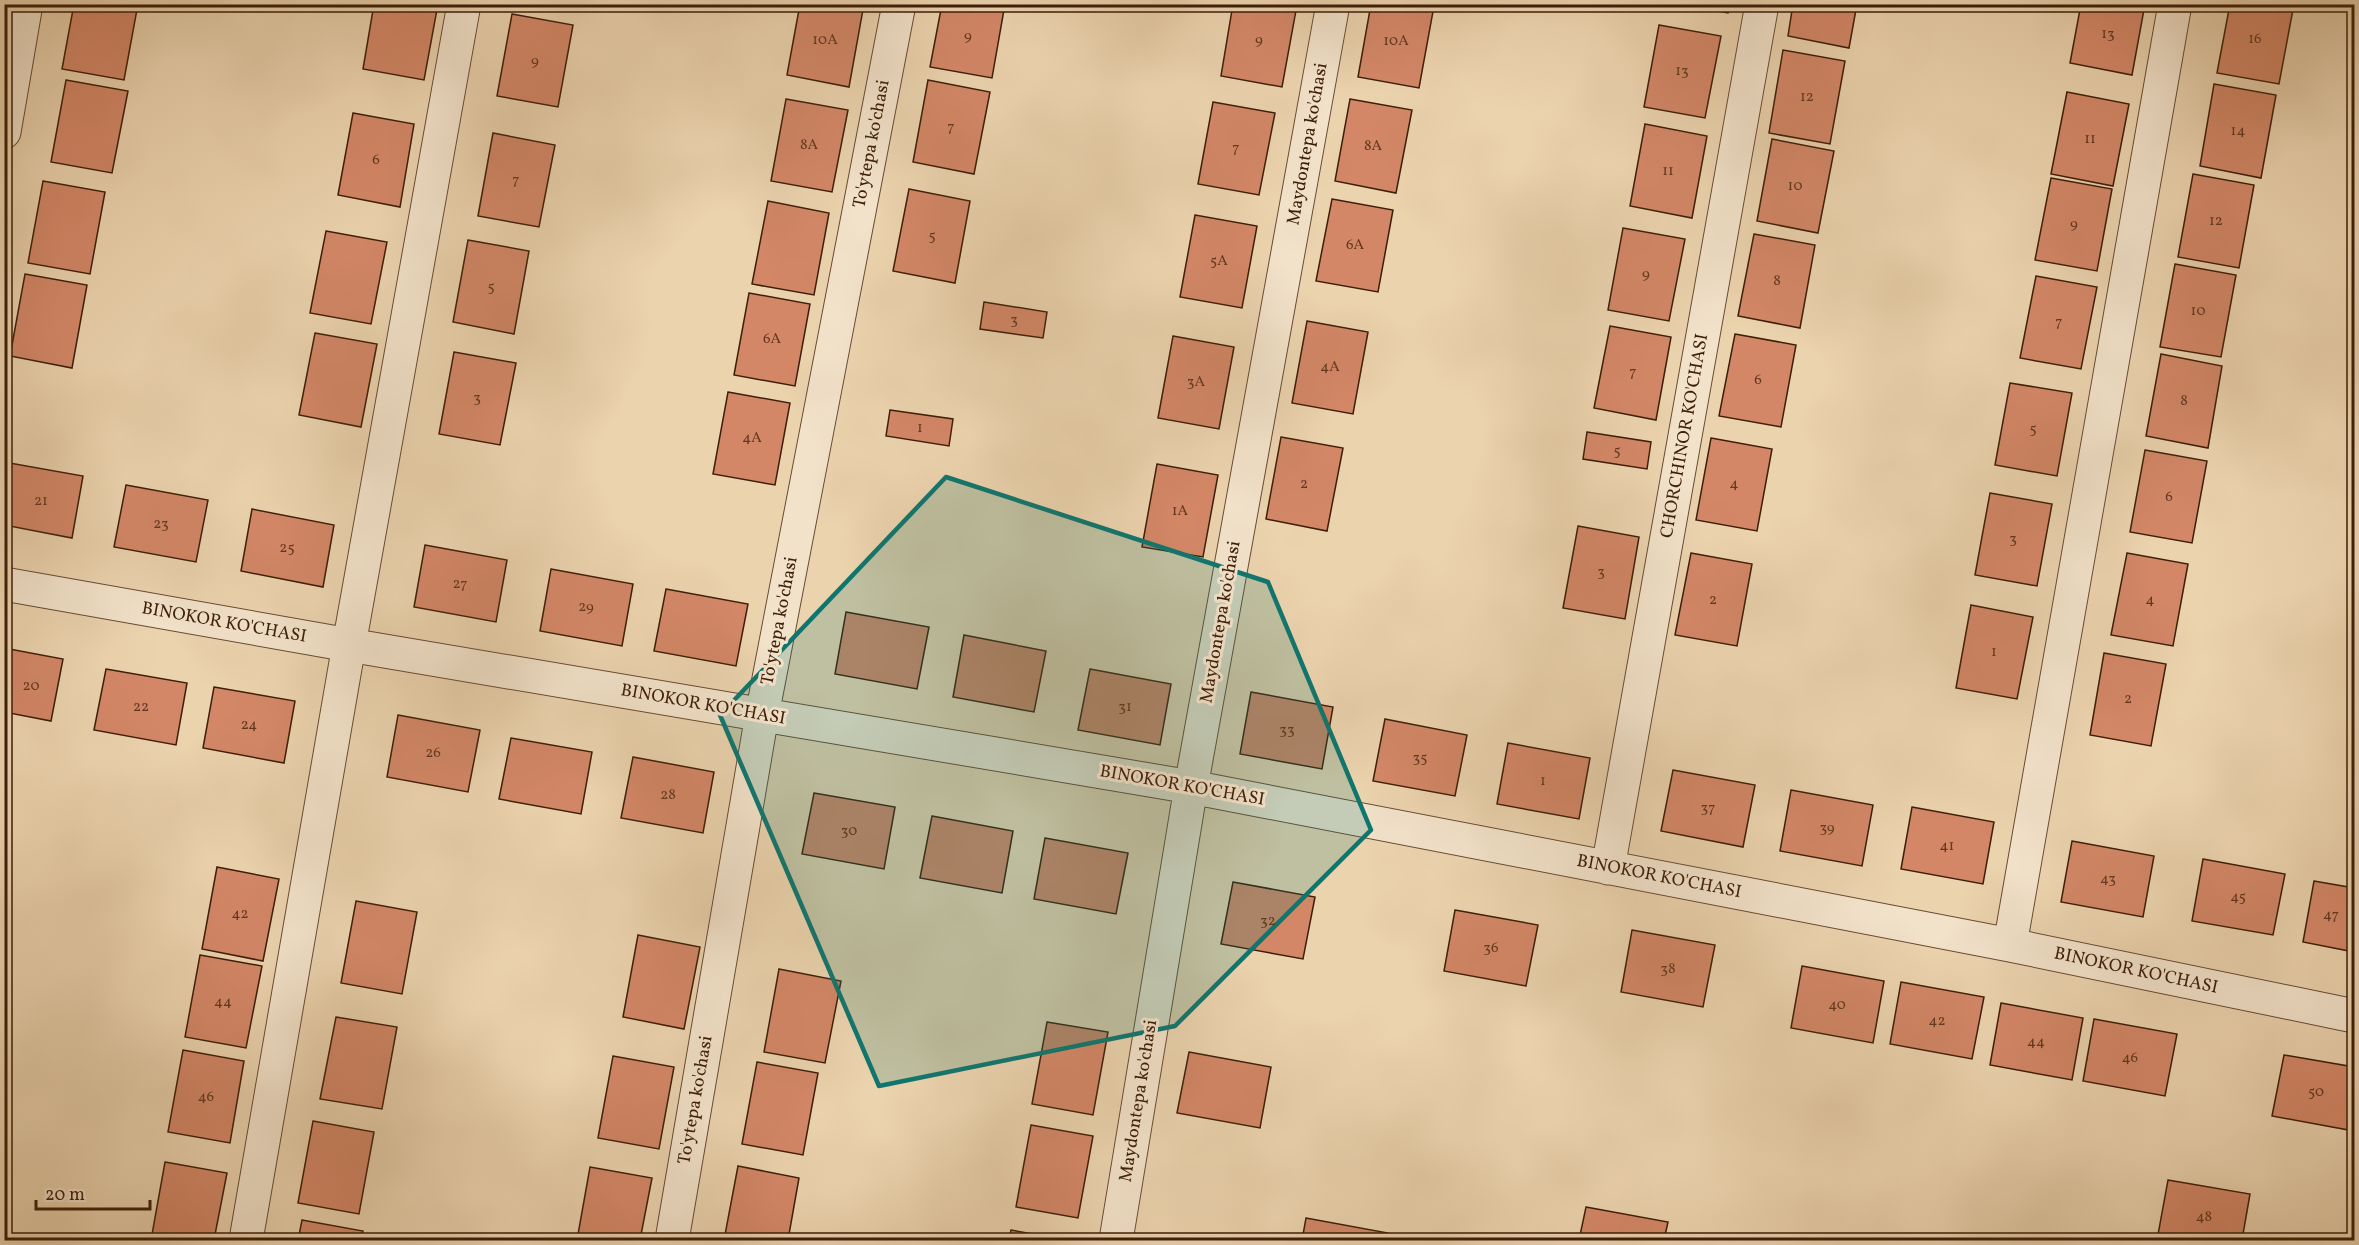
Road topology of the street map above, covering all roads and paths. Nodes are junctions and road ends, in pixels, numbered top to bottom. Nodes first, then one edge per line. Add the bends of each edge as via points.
1 (26, 4) edge
2 (464, 4) edge
3 (899, 4) edge
4 (1333, 4) edge
5 (1762, 4) edge
6 (2175, 4) edge
7 (4, 132) edge
8 (4, 584) edge
9 (349, 645) junction
10 (762, 716) junction
11 (1191, 787) junction
12 (1608, 867) junction
13 (2010, 945) junction
14 (2355, 1016) edge
15 (246, 1240) edge
16 (672, 1240) edge
17 (1116, 1240) edge

1 - 7 street
2 - 9 street
3 - 10 street, To'ytepa ko'chasi
4 - 11 street, Maydontepa ko'chasi
5 - 12 street, CHORCHINOR KO'CHASI
6 - 13 street
8 - 9 street, BINOKOR KO'CHASI
9 - 10 street, BINOKOR KO'CHASI
9 - 15 street
10 - 11 street, BINOKOR KO'CHASI
10 - 16 street, To'ytepa ko'chasi
11 - 12 street, BINOKOR KO'CHASI
11 - 17 street, Maydontepa ko'chasi
12 - 13 street, BINOKOR KO'CHASI
13 - 14 street, BINOKOR KO'CHASI

